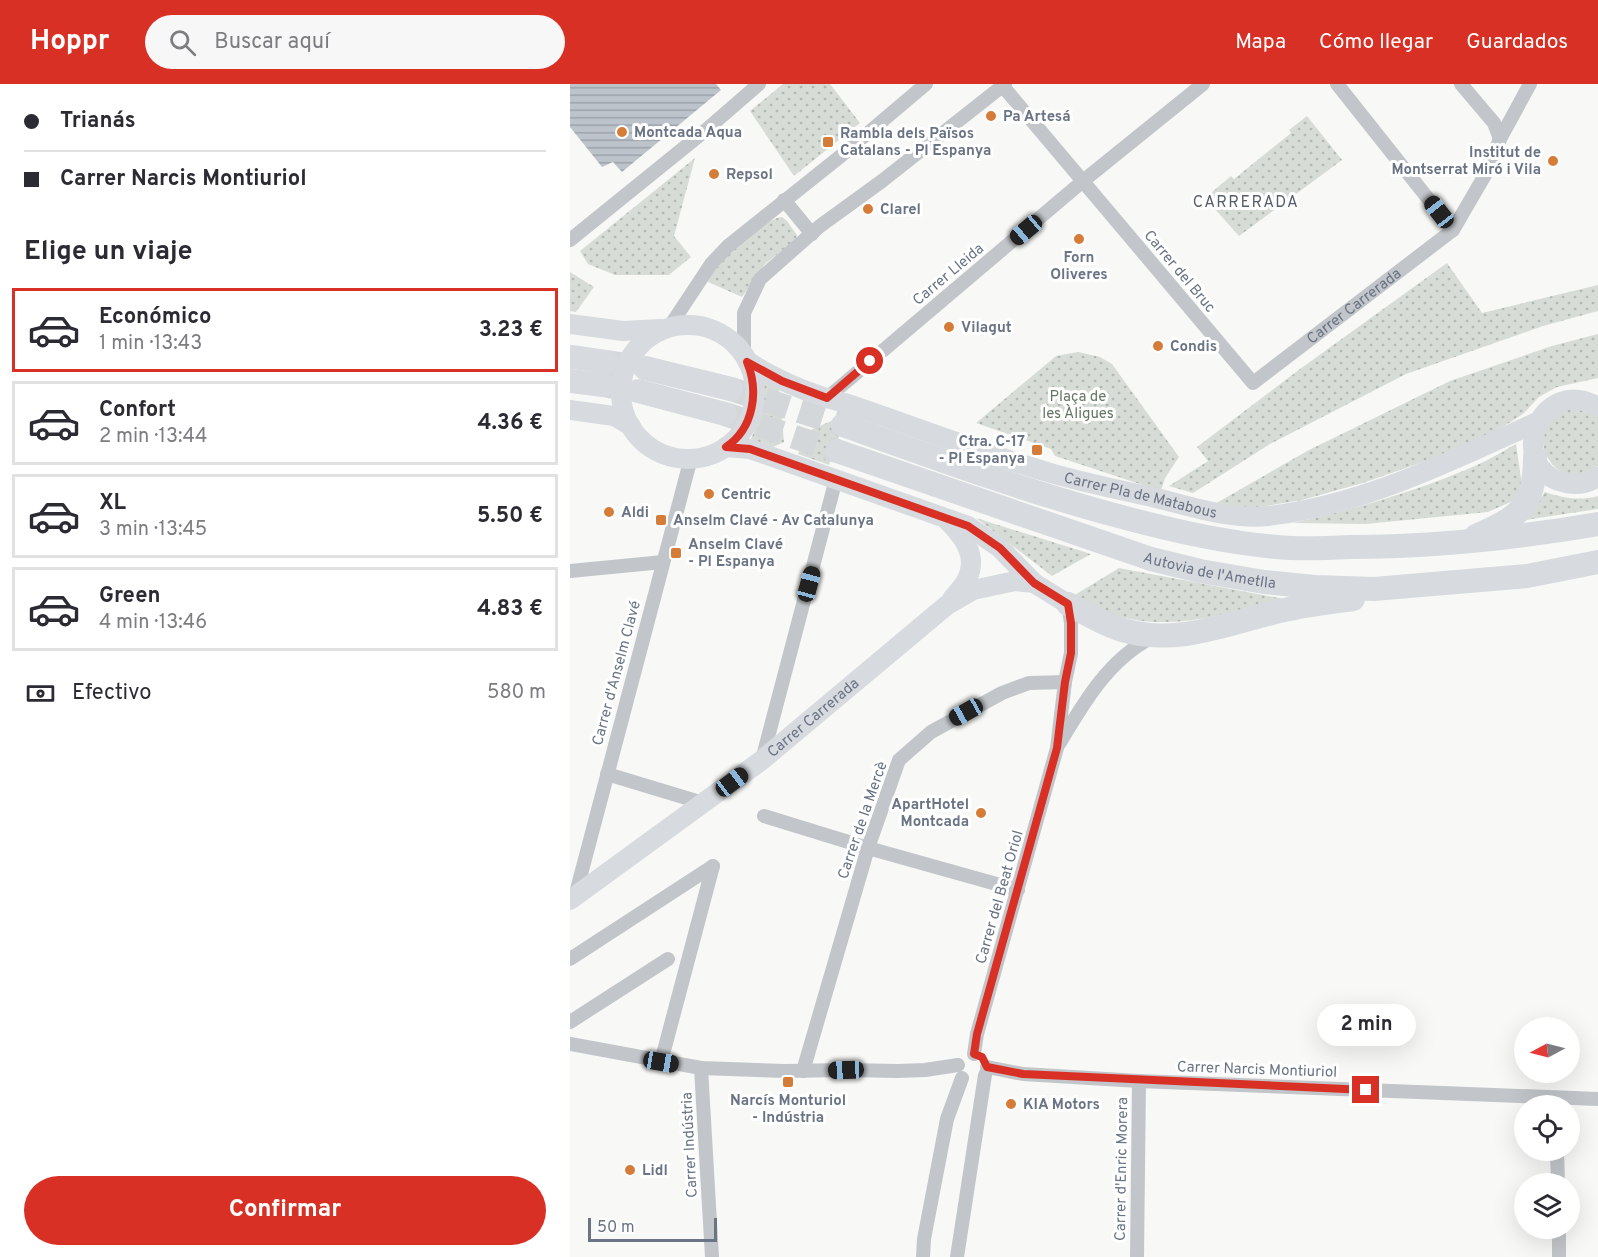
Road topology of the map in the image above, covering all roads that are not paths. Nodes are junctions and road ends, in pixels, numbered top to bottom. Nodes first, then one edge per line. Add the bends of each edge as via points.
1 (759, 84) edge
2 (926, 84) edge
3 (1203, 84) edge
4 (1337, 84) edge
5 (1461, 84) edge
6 (1530, 84) edge
7 (1003, 85) edge
8 (1500, 139) junction
9 (1083, 181) junction
10 (784, 200) junction
11 (1453, 230) junction
12 (812, 234) junction
13 (570, 240) edge
14 (570, 324) edge
15 (667, 328) junction
16 (573, 357) dead end
17 (746, 359) junction
18 (608, 362) tunnel mouth
19 (645, 368) tunnel mouth
20 (570, 381) edge
21 (1253, 383) joint
22 (603, 385) tunnel mouth
23 (731, 389) tunnel mouth
24 (639, 391) tunnel mouth
25 (1598, 391) edge
26 (827, 398) junction
27 (1576, 399) junction
28 (1598, 406) edge
29 (570, 410) edge
30 (725, 414) tunnel mouth
31 (1537, 422) junction
32 (843, 425) tunnel mouth
33 (631, 426) junction
34 (726, 447) junction
35 (837, 451) tunnel mouth
36 (1535, 457) junction
37 (691, 458) junction
38 (1598, 477) edge
39 (836, 479) junction
40 (944, 517) junction
41 (1598, 524) edge
42 (1460, 544) junction
43 (663, 562) junction
44 (1598, 562) edge
45 (570, 571) edge
46 (1034, 583) junction
47 (1393, 587) junction
48 (1068, 604) junction
49 (947, 606) junction
50 (1155, 636) junction
51 (1065, 682) junction
52 (1057, 748) junction
53 (762, 760) junction
54 (607, 774) junction
55 (703, 803) junction
56 (764, 816) dead end
57 (868, 848) junction
58 (1018, 890) junction
59 (572, 897) edge
60 (570, 959) edge
61 (668, 959) dead end
62 (570, 1022) edge
63 (570, 1044) edge
64 (974, 1054) junction
65 (661, 1062) junction
66 (701, 1068) junction
67 (804, 1071) junction
68 (986, 1071) junction
69 (960, 1072) junction
70 (1139, 1081) junction
71 (1598, 1099) edge
72 (1514, 1100) edge
73 (1580, 1100) edge
74 (1559, 1239) edge
75 (712, 1257) edge
76 (923, 1257) edge
77 (957, 1257) edge
78 (1137, 1257) edge
79 (1559, 1257) edge

1 - 13 street
2 - 10 street
3 - 9 street, Carrer Lleida
4 - 11 street
5 - 8 street via 1494,123
6 - 8 street
7 - 9 street, Carrer del Bruc
7 - 12 street
8 - 11 street via 1485,175
9 - 21 street, Carrer del Bruc
9 - 26 street, Carrer Lleida
10 - 12 street
10 - 15 street via 717,258
11 - 21 street, Carrer Carrerada
12 - 17 street via 760,279 744,313
14 - 15 main road via 623,331
15 - 17 main road via 710,328 734,343
15 - 33 main road via 644,341 629,359 621,393
16 - 18 highway
17 - 26 main road, Carrer Pla de Matabous via 782,381
17 - 34 main road via 753,377 753,406 734,442
19 - 23 highway
20 - 22 highway
24 - 30 highway
25 - 27 main road, Carrer Pla de Matabous
26 - 31 main road, Carrer Pla de Matabous via 1054,474 1237,516 1293,512 1386,487
27 - 28 main road
27 - 31 main road, Carrer Pla de Matabous via 1551,407
29 - 33 main road via 614,416
31 - 36 main road via 1532,443
32 - 42 highway, Autovia de l'Ametlla via 1054,498 1196,535 1291,548
33 - 37 main road via 657,451
34 - 37 main road
34 - 39 main road via 750,449
35 - 47 highway, Autovia de l'Ametlla via 1105,544 1200,571 1264,582
36 - 38 main road via 1541,468 1559,481 1582,483
36 - 42 highway via 1533,490 1525,506 1504,522
37 - 43 street, Carrer d'Anselm Clavé
39 - 40 main road
39 - 53 street
40 - 46 main road via 968,526 1000,548
40 - 49 main road via 969,549 971,563 968,578
41 - 42 highway, Autovia de l'Ametlla
43 - 45 street
43 - 54 street, Carrer d'Anselm Clavé
44 - 47 highway, Autovia de l'Ametlla via 1527,576
46 - 48 main road
46 - 49 main road, Carrer Carrerada via 1015,581 973,590
47 - 50 highway via 1352,599 1288,609 1211,631
48 - 50 highway via 1125,631
48 - 51 street, Carrer del Beat Oriol via 1071,653
49 - 53 main road, Carrer Carrerada
50 - 52 street, Carrer del Beat Oriol via 1119,658 1080,709
51 - 52 street, Carrer del Beat Oriol
51 - 57 street, Carrer de la Mercè via 1020,686 931,732 899,760
52 - 58 street, Carrer del Beat Oriol
53 - 55 main road, Carrer Carrerada
54 - 55 street
54 - 59 street, Carrer d'Anselm Clavé
55 - 59 main road, Carrer Carrerada
56 - 57 street
57 - 58 street
57 - 67 street, Carrer de la Mercè
58 - 64 street, Carrer del Beat Oriol
60 - 65 street via 713,866
61 - 62 street
63 - 65 street
64 - 68 street via 982,1057
64 - 69 street via 962,1058
65 - 66 street
66 - 67 street
66 - 75 street, Carrer Indústria
67 - 69 street
68 - 69 street via 974,1083
68 - 70 street, Carrer Narcis Montiuriol
68 - 77 street
69 - 76 street via 947,1119
70 - 72 street, Carrer Narcis Montiuriol
70 - 78 street, Carrer d'Enric Morera
71 - 73 street, Carrer Narcis Montiuriol
74 - 79 street

